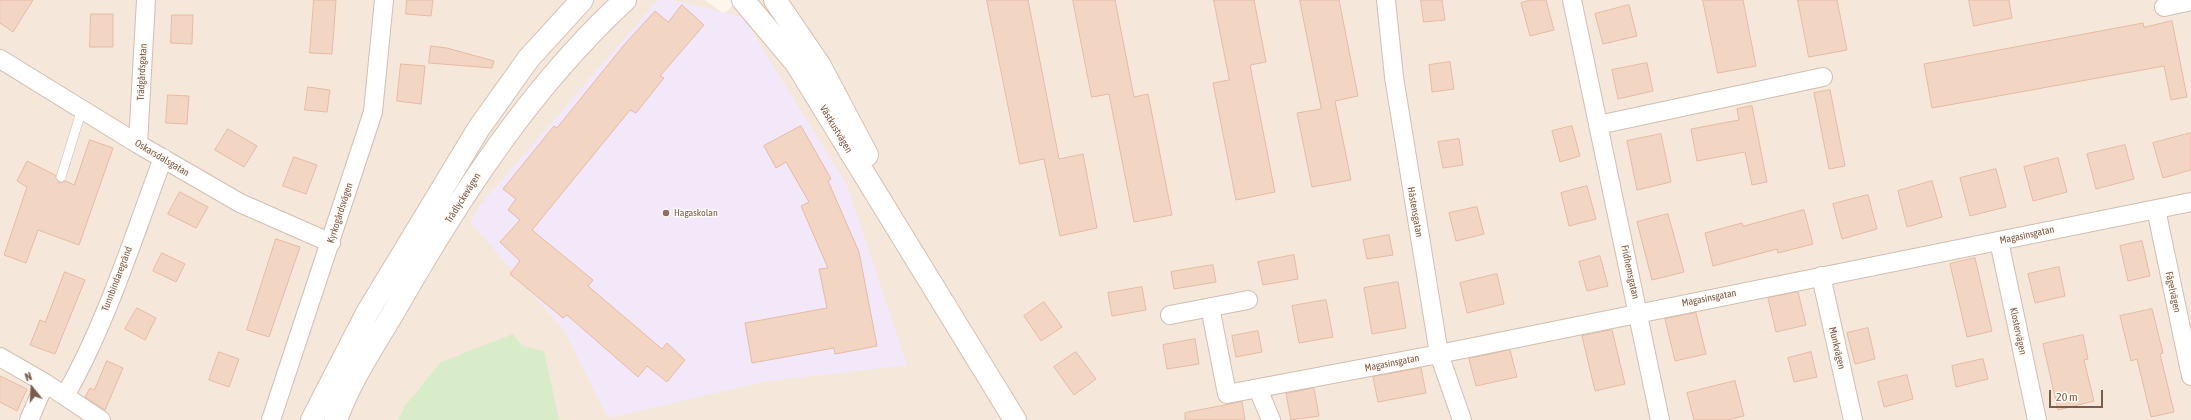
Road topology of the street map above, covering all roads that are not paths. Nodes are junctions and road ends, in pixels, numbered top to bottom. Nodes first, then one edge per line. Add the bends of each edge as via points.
1 (146, 0) edge
2 (384, 0) edge
3 (582, 0) edge
4 (625, 0) edge
5 (743, 0) edge
6 (775, 0) edge
7 (1386, 0) edge
8 (1572, 0) edge
9 (2191, 1) edge
10 (2164, 7) dead end
11 (0, 59) edge
12 (1823, 77) dead end
13 (82, 109) junction
14 (1598, 125) junction
15 (138, 144) junction
16 (162, 158) junction
17 (61, 177) dead end
18 (2191, 202) edge
19 (2156, 208) junction
20 (1999, 241) junction
21 (331, 243) junction
22 (920, 264) junction
23 (1821, 276) junction
24 (1248, 300) dead end
25 (1210, 307) junction
26 (1638, 312) junction
27 (1170, 315) dead end
28 (1439, 354) junction
29 (0, 357) edge
30 (2191, 376) edge
31 (45, 383) junction
32 (1258, 389) junction
33 (65, 396) junction
34 (29, 420) edge
35 (101, 420) edge
36 (271, 420) edge
37 (312, 420) edge
38 (336, 420) edge
39 (1015, 420) edge
40 (1271, 420) edge
41 (1462, 420) edge
42 (1660, 420) edge
43 (1853, 420) edge
44 (2037, 420) edge

1 - 15 street, Trädgårdsgatan
2 - 21 street, Kyrkogårdsvägen via 373,112
3 - 37 street via 529,58 479,128 367,313
4 - 38 street, Trädlyckevägen via 563,63 475,178 365,361
5 - 22 street, Västkustvägen via 796,63
6 - 22 street, Västkustvägen via 835,91
7 - 28 street, Håstensgatan via 1396,92
8 - 14 street, Fridhemsgatan
9 - 10 street
11 - 13 street, Oskarsdalsgatan
12 - 14 street
13 - 15 street, Oskarsdalsgatan
13 - 17 lane
14 - 26 street, Fridhemsgatan
15 - 16 street, Oskarsdalsgatan
16 - 21 street, Oskarsdalsgatan via 240,203
16 - 33 street, Tunnbindaregränd via 99,327
18 - 19 street, Magasinsgatan
19 - 20 street, Magasinsgatan
19 - 30 street, Fågelvägen
20 - 23 street, Magasinsgatan
20 - 44 street, Klostervägen
21 - 36 street, Kyrkogårdsvägen
22 - 39 street, Västkustvägen
23 - 26 street, Magasinsgatan
23 - 43 street, Munkvägen
24 - 25 street
25 - 27 street
25 - 32 street, Magasinsgatan via 1227,394
26 - 28 street, Magasinsgatan
26 - 42 street, Fridhemsgatan
28 - 32 street, Magasinsgatan
28 - 41 street, Håstensgatan
29 - 31 street
31 - 33 street
31 - 34 street
32 - 40 street
33 - 35 street

